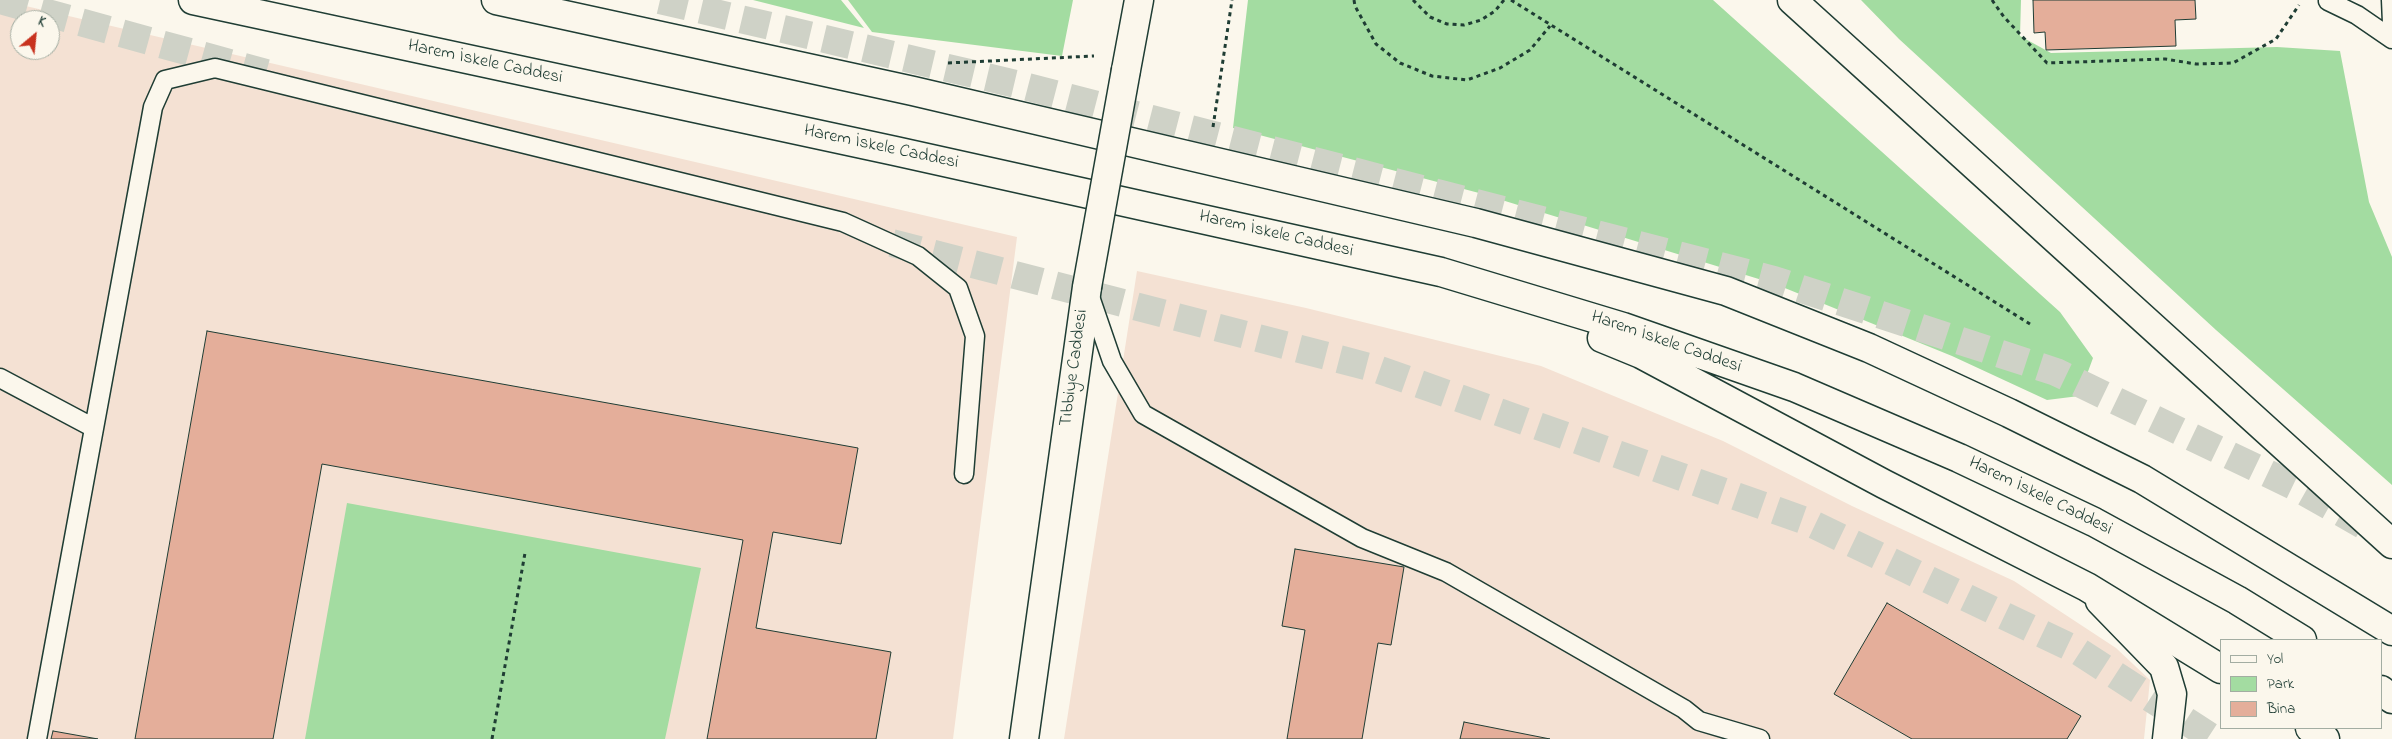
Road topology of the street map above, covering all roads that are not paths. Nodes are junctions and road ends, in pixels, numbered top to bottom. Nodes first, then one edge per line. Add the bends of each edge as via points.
1 (193, 0) edge
2 (496, 0) edge
3 (1139, 0) edge
4 (1792, 0) edge
5 (2328, 0) edge
6 (2391, 0) edge
7 (2392, 23) edge
8 (2392, 39) edge
9 (1441, 272) junction
10 (1086, 287) junction
11 (0, 378) edge
12 (94, 428) junction
13 (964, 474) dead end
14 (2392, 544) edge
15 (2087, 587) junction
16 (2392, 631) edge
17 (2300, 639) edge
18 (2220, 668) edge
19 (2382, 691) edge
20 (2392, 699) edge
21 (2311, 729) edge
22 (37, 739) edge
23 (1024, 739) edge
24 (1760, 739) edge
25 (2168, 739) edge
26 (2325, 739) edge

1 - 9 main road, Harem İskele Caddesi
2 - 16 main road via 912,91 1476,223 1726,291 1869,348 2142,479
3 - 10 main road, Tıbbiye Caddesi, bridge
4 - 14 main road
5 - 8 lane
6 - 7 lane
9 - 15 main road via 1641,354 1884,484
9 - 17 main road, Harem İskele Caddesi via 1623,327 1794,387 1932,446 2094,522 2237,600
10 - 23 main road, Tıbbiye Caddesi
10 - 24 lane via 1112,360 1143,414 1362,538 1446,572 1699,720
11 - 12 lane
12 - 13 lane via 153,107 165,80 215,68 843,222 918,256 958,288 975,336
12 - 22 lane
15 - 18 main road
15 - 25 main road via 2164,667 2172,694
19 - 20 main road
21 - 26 main road

